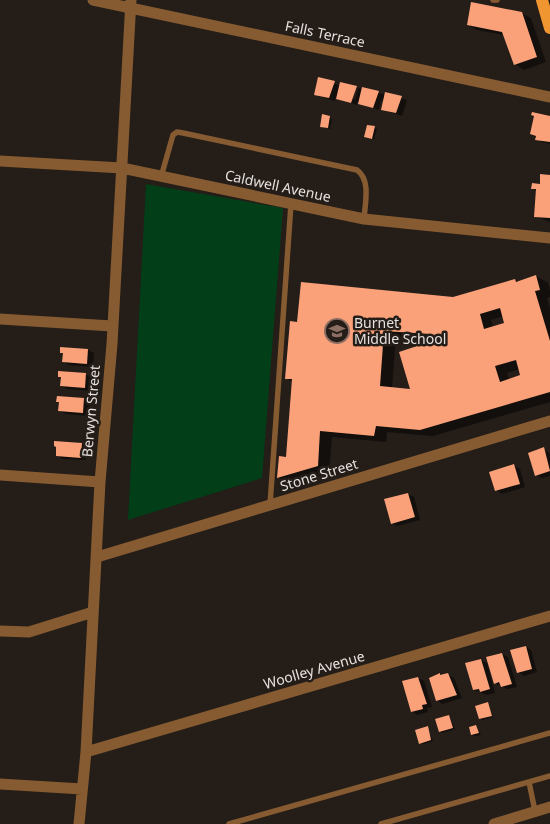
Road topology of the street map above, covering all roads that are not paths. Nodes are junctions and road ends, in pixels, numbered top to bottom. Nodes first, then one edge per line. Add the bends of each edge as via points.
1 (93, 0) edge
2 (493, 0) edge
3 (497, 0) edge
4 (542, 0) edge
5 (131, 4) edge
6 (550, 28) edge
7 (550, 98) edge
8 (0, 161) edge
9 (122, 168) junction
10 (161, 177) junction
11 (291, 204) junction
12 (364, 219) junction
13 (550, 238) edge
14 (0, 319) edge
15 (112, 326) junction
16 (550, 421) edge
17 (0, 475) edge
18 (100, 482) junction
19 (270, 505) junction
20 (97, 558) junction
21 (93, 612) junction
22 (550, 616) edge
23 (0, 631) edge
24 (550, 733) edge
25 (86, 752) junction
26 (550, 776) edge
27 (529, 782) junction
28 (0, 784) edge
29 (82, 788) junction
30 (550, 807) edge
31 (536, 811) junction
32 (392, 822) edge
33 (79, 824) edge
34 (229, 824) edge
35 (380, 824) edge
36 (494, 824) edge

1 - 5 street, Falls Terrace
2 - 3 lane
4 - 6 main road
5 - 7 street, Falls Terrace
5 - 9 street, Berwyn Street
8 - 9 street, Caldwell Avenue
9 - 10 street, Caldwell Avenue
9 - 15 street, Berwyn Street
10 - 11 street, Caldwell Avenue
10 - 12 lane via 173,135 183,133 357,170 366,182
11 - 12 street, Caldwell Avenue
11 - 19 lane
12 - 13 street, Caldwell Avenue
14 - 15 street
15 - 18 street, Berwyn Street
16 - 19 street, Stone Street
17 - 18 street
18 - 20 street, Berwyn Street
19 - 20 street, Stone Street
20 - 21 street, Berwyn Street
21 - 23 street via 29,632
21 - 25 street, Berwyn Street
22 - 25 street, Woolley Avenue
24 - 34 lane
25 - 29 street, Berwyn Street
26 - 27 lane
27 - 31 lane
27 - 32 lane
28 - 29 street
29 - 33 street, Berwyn Street
30 - 31 street
31 - 36 street
32 - 35 lane

